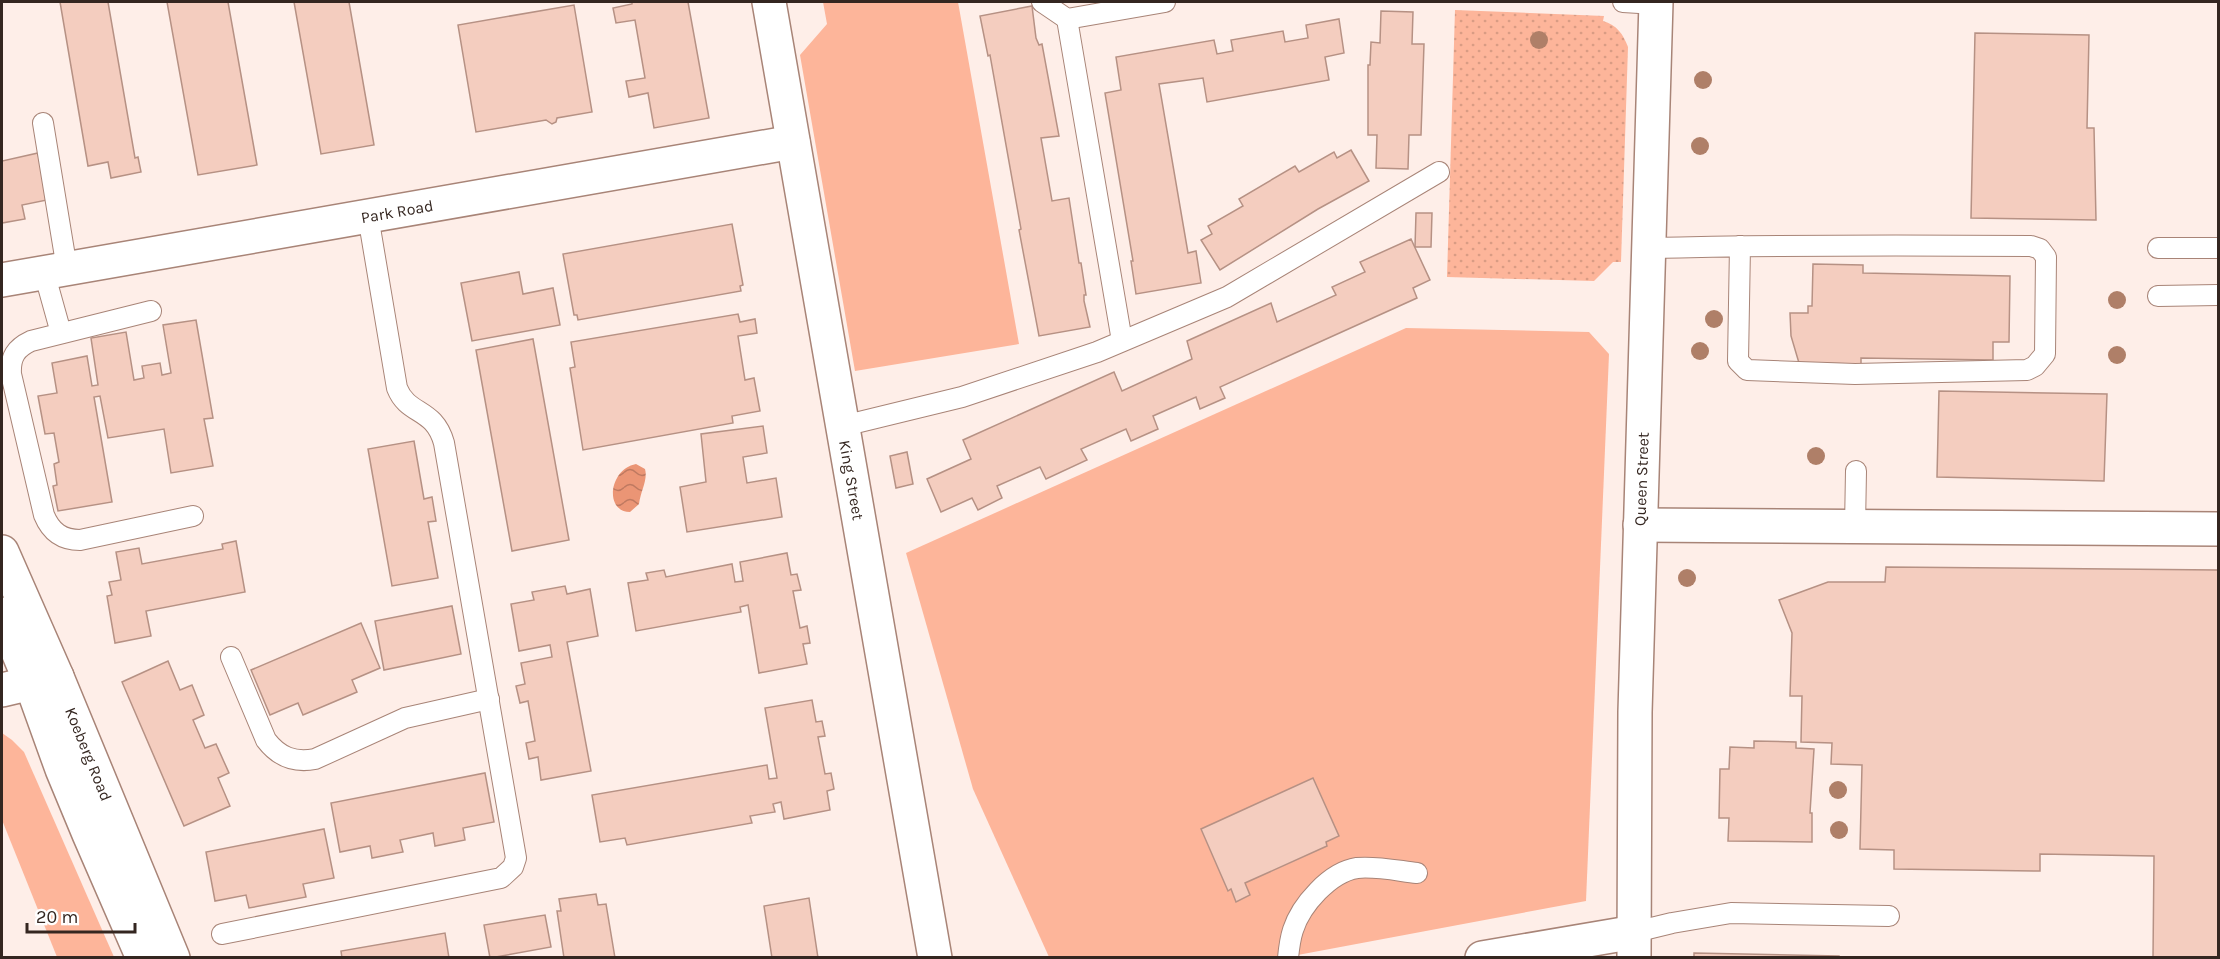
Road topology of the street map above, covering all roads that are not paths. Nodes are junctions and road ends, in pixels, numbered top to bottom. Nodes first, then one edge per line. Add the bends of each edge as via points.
1 (769, 2) edge
2 (1042, 2) edge
3 (1165, 2) edge
4 (1623, 2) edge
5 (1656, 3) edge
6 (1067, 18) junction
7 (43, 123) dead end
8 (793, 142) junction
9 (1439, 172) dead end
10 (368, 216) junction
11 (1740, 246) junction
12 (1649, 248) junction
13 (2158, 248) dead end
14 (2218, 248) edge
15 (56, 270) junction
16 (2, 280) edge
17 (2218, 295) edge
18 (2158, 296) dead end
19 (151, 311) dead end
20 (61, 333) junction
21 (1122, 341) junction
22 (843, 426) junction
23 (1856, 471) dead end
24 (193, 516) dead end
25 (1640, 525) junction
26 (1855, 527) junction
27 (2218, 529) edge
28 (2, 552) edge
29 (2, 614) edge
30 (231, 657) dead end
31 (30, 683) edge
32 (489, 699) junction
33 (1417, 873) dead end
34 (1889, 916) dead end
35 (222, 934) dead end
36 (1634, 945) edge
37 (143, 957) edge
38 (173, 957) edge
39 (935, 957) edge
40 (1288, 957) edge
41 (1482, 957) edge

1 - 8 street, King Street
2 - 6 lane
3 - 6 lane
4 - 5 lane
5 - 12 street, Queen Street
6 - 21 lane
7 - 15 lane
8 - 10 street, Park Road
8 - 22 street, King Street
9 - 21 lane via 1227,297
10 - 15 street, Park Road
10 - 32 lane via 398,388 408,404 437,424 444,443
11 - 11 lane via 1738,361 1747,370 1856,374 2027,369 2045,354 2046,257 2040,249
11 - 12 lane
12 - 25 street, Queen Street
13 - 14 lane
15 - 16 street, Park Road
15 - 20 lane
17 - 18 lane
19 - 20 lane
20 - 24 lane via 22,345 10,363 48,524 62,537 80,540
21 - 22 lane via 962,397
22 - 39 street, King Street
23 - 26 lane
25 - 26 street
25 - 36 street, Queen Street
26 - 27 street
28 - 31 street, Koeberg Road
29 - 31 street, Koeberg Road
30 - 32 lane via 266,740 273,750 293,760 315,759 405,718
31 - 37 street, Koeberg Road
31 - 38 street, Koeberg Road
32 - 35 lane via 516,849 508,873
33 - 40 lane via 1359,868 1326,882 1301,912 1293,928
34 - 36 lane via 1731,913 1672,923
36 - 41 street

